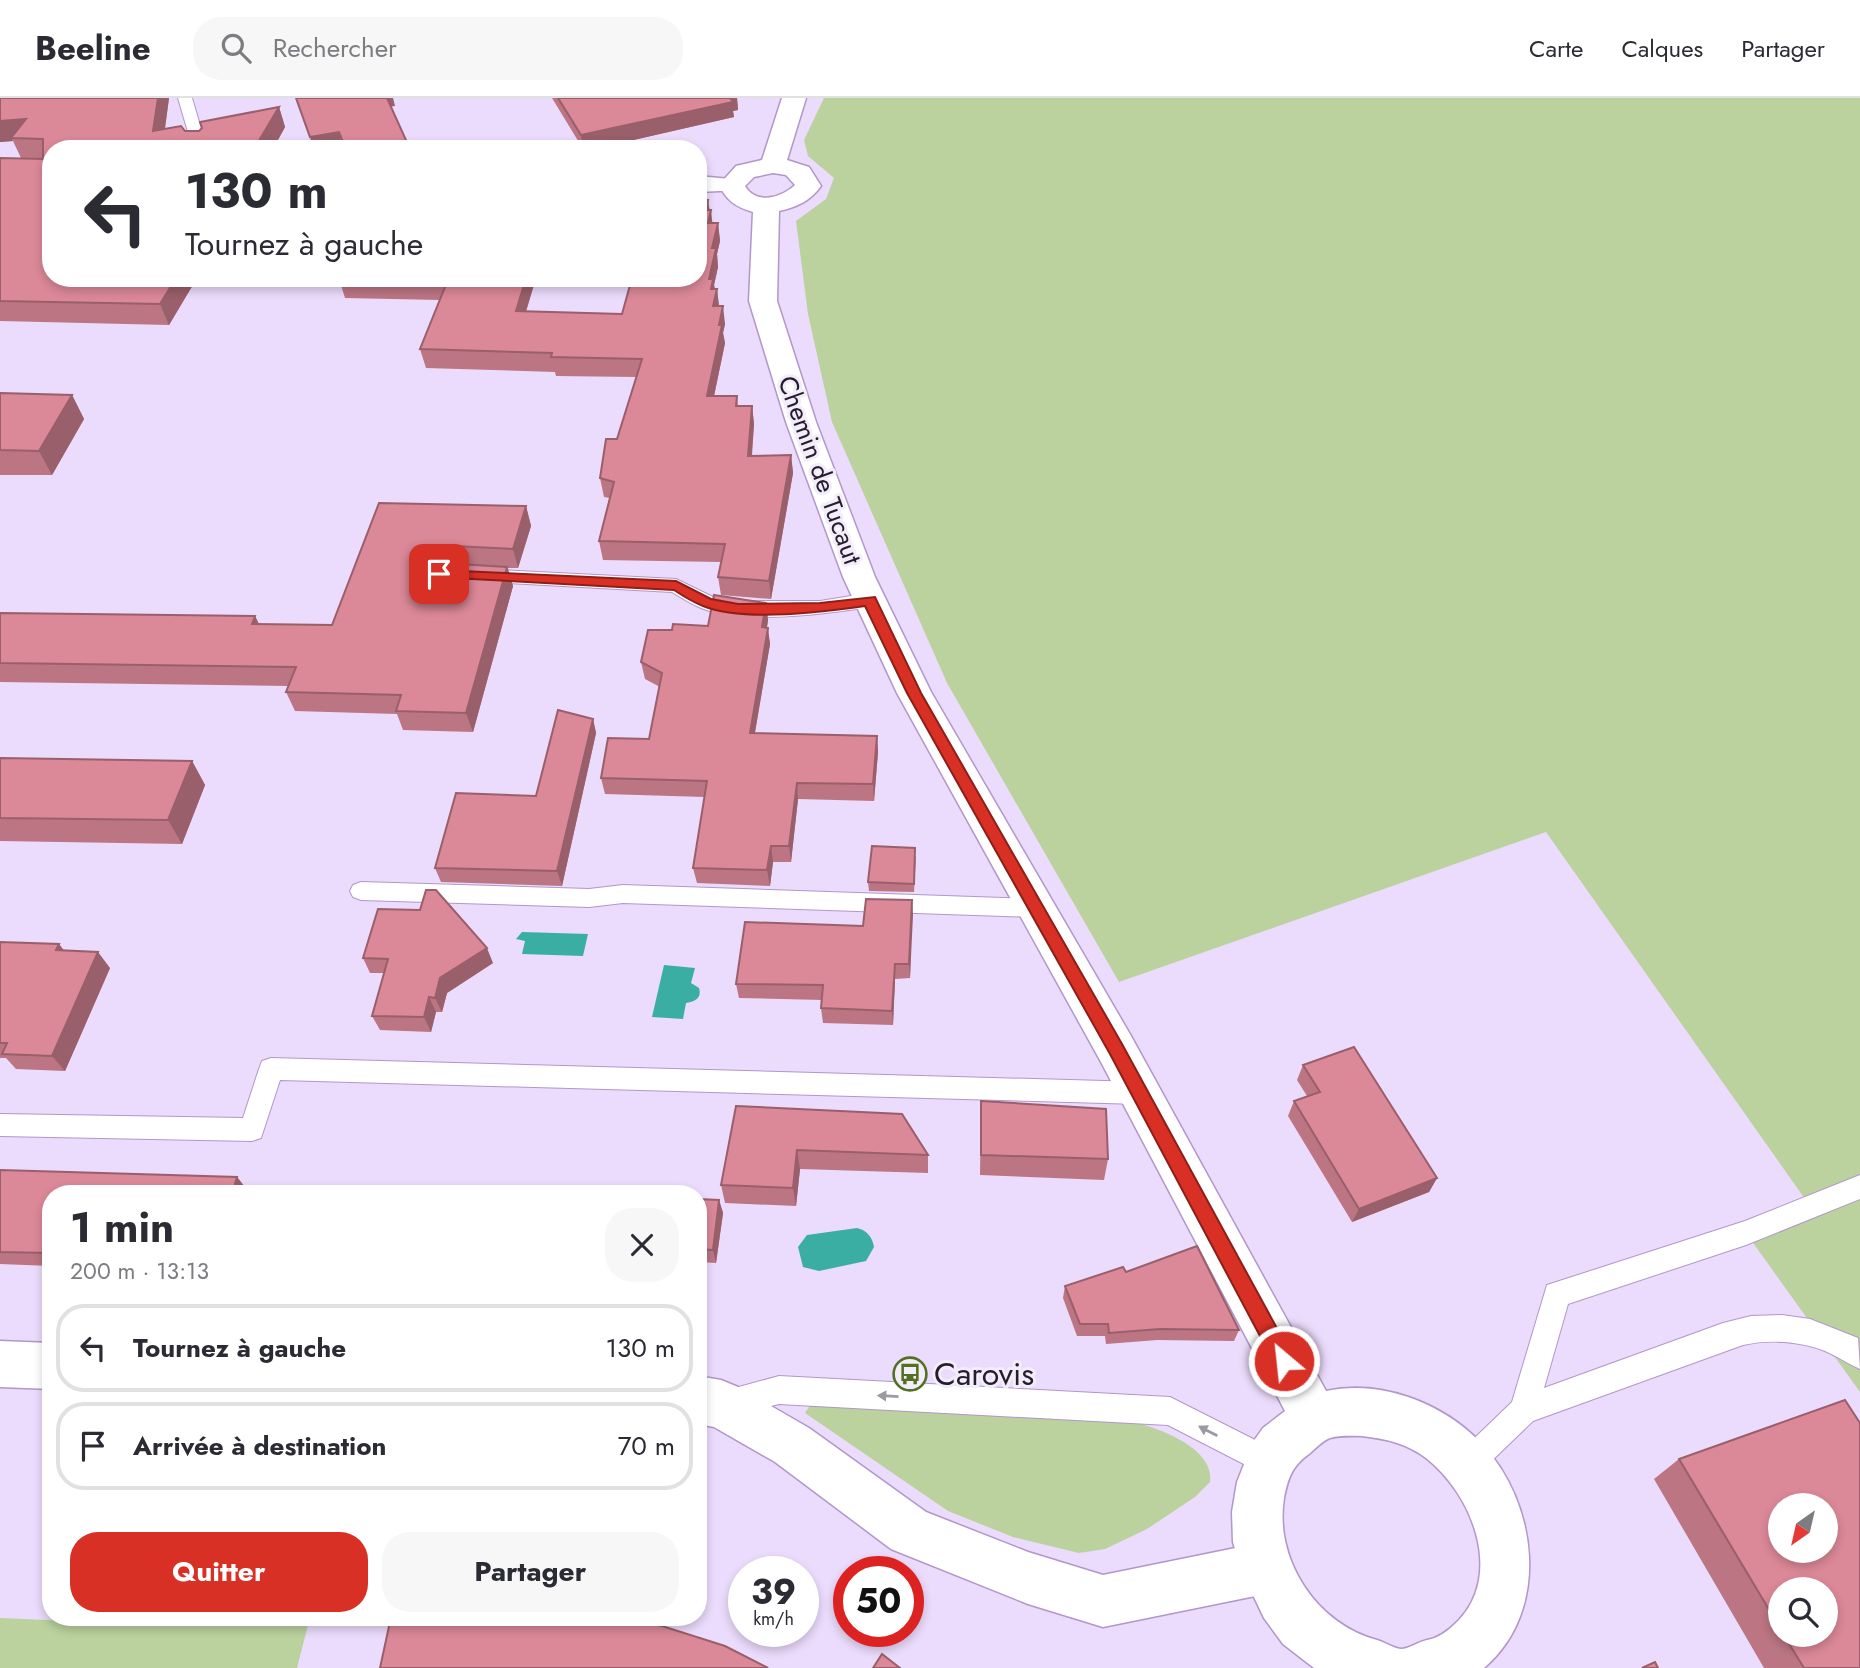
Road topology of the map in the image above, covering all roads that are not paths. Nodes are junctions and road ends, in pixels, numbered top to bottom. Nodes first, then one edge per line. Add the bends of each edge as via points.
1 (186, 98) edge
2 (794, 98) edge
3 (198, 140) edge
4 (773, 165) junction
5 (707, 184) edge
6 (732, 185) junction
7 (768, 205) junction
8 (453, 575) edge
9 (870, 600) junction
10 (360, 891) dead end
11 (1035, 908) junction
12 (1140, 1093) junction
13 (0, 1125) edge
14 (1860, 1187) edge
15 (1860, 1355) edge
16 (0, 1364) edge
17 (42, 1366) edge
18 (709, 1402) edge
19 (1524, 1410) junction
20 (1315, 1419) junction
21 (1269, 1462) junction
22 (1468, 1464) junction
23 (1265, 1568) junction
24 (1432, 1667) edge
25 (1382, 1668) edge

1 - 3 lane
2 - 4 main road
4 - 6 main road via 745,171
4 - 7 main road via 799,171 808,186 794,200
5 - 6 main road
6 - 7 main road via 742,200
7 - 9 main road, Chemin de Tucaut via 763,301 801,422
8 - 9 lane via 676,586 708,603 738,608 820,608
9 - 11 main road, Chemin de Tucaut via 914,693
10 - 11 lane via 589,898 623,894
11 - 12 main road, Chemin de Tucaut
12 - 13 lane via 271,1069 252,1130
12 - 20 main road, Chemin de Tucaut
14 - 19 lane via 1746,1233 1558,1294
15 - 19 lane via 1842,1343 1806,1332 1755,1328
16 - 17 main road
21 -> 18 lane via 1170,1411 779,1390
18 - 23 main road via 792,1445 909,1531 1028,1578 1102,1601
19 - 22 lane
20 - 21 main road via 1281,1444
20 - 22 main road via 1337,1412 1402,1418 1441,1438
21 - 23 main road via 1256,1500 1256,1533
22 - 24 main road via 1494,1505 1506,1546 1504,1591 1489,1626 1465,1651
23 - 25 main road via 1291,1614 1332,1650

